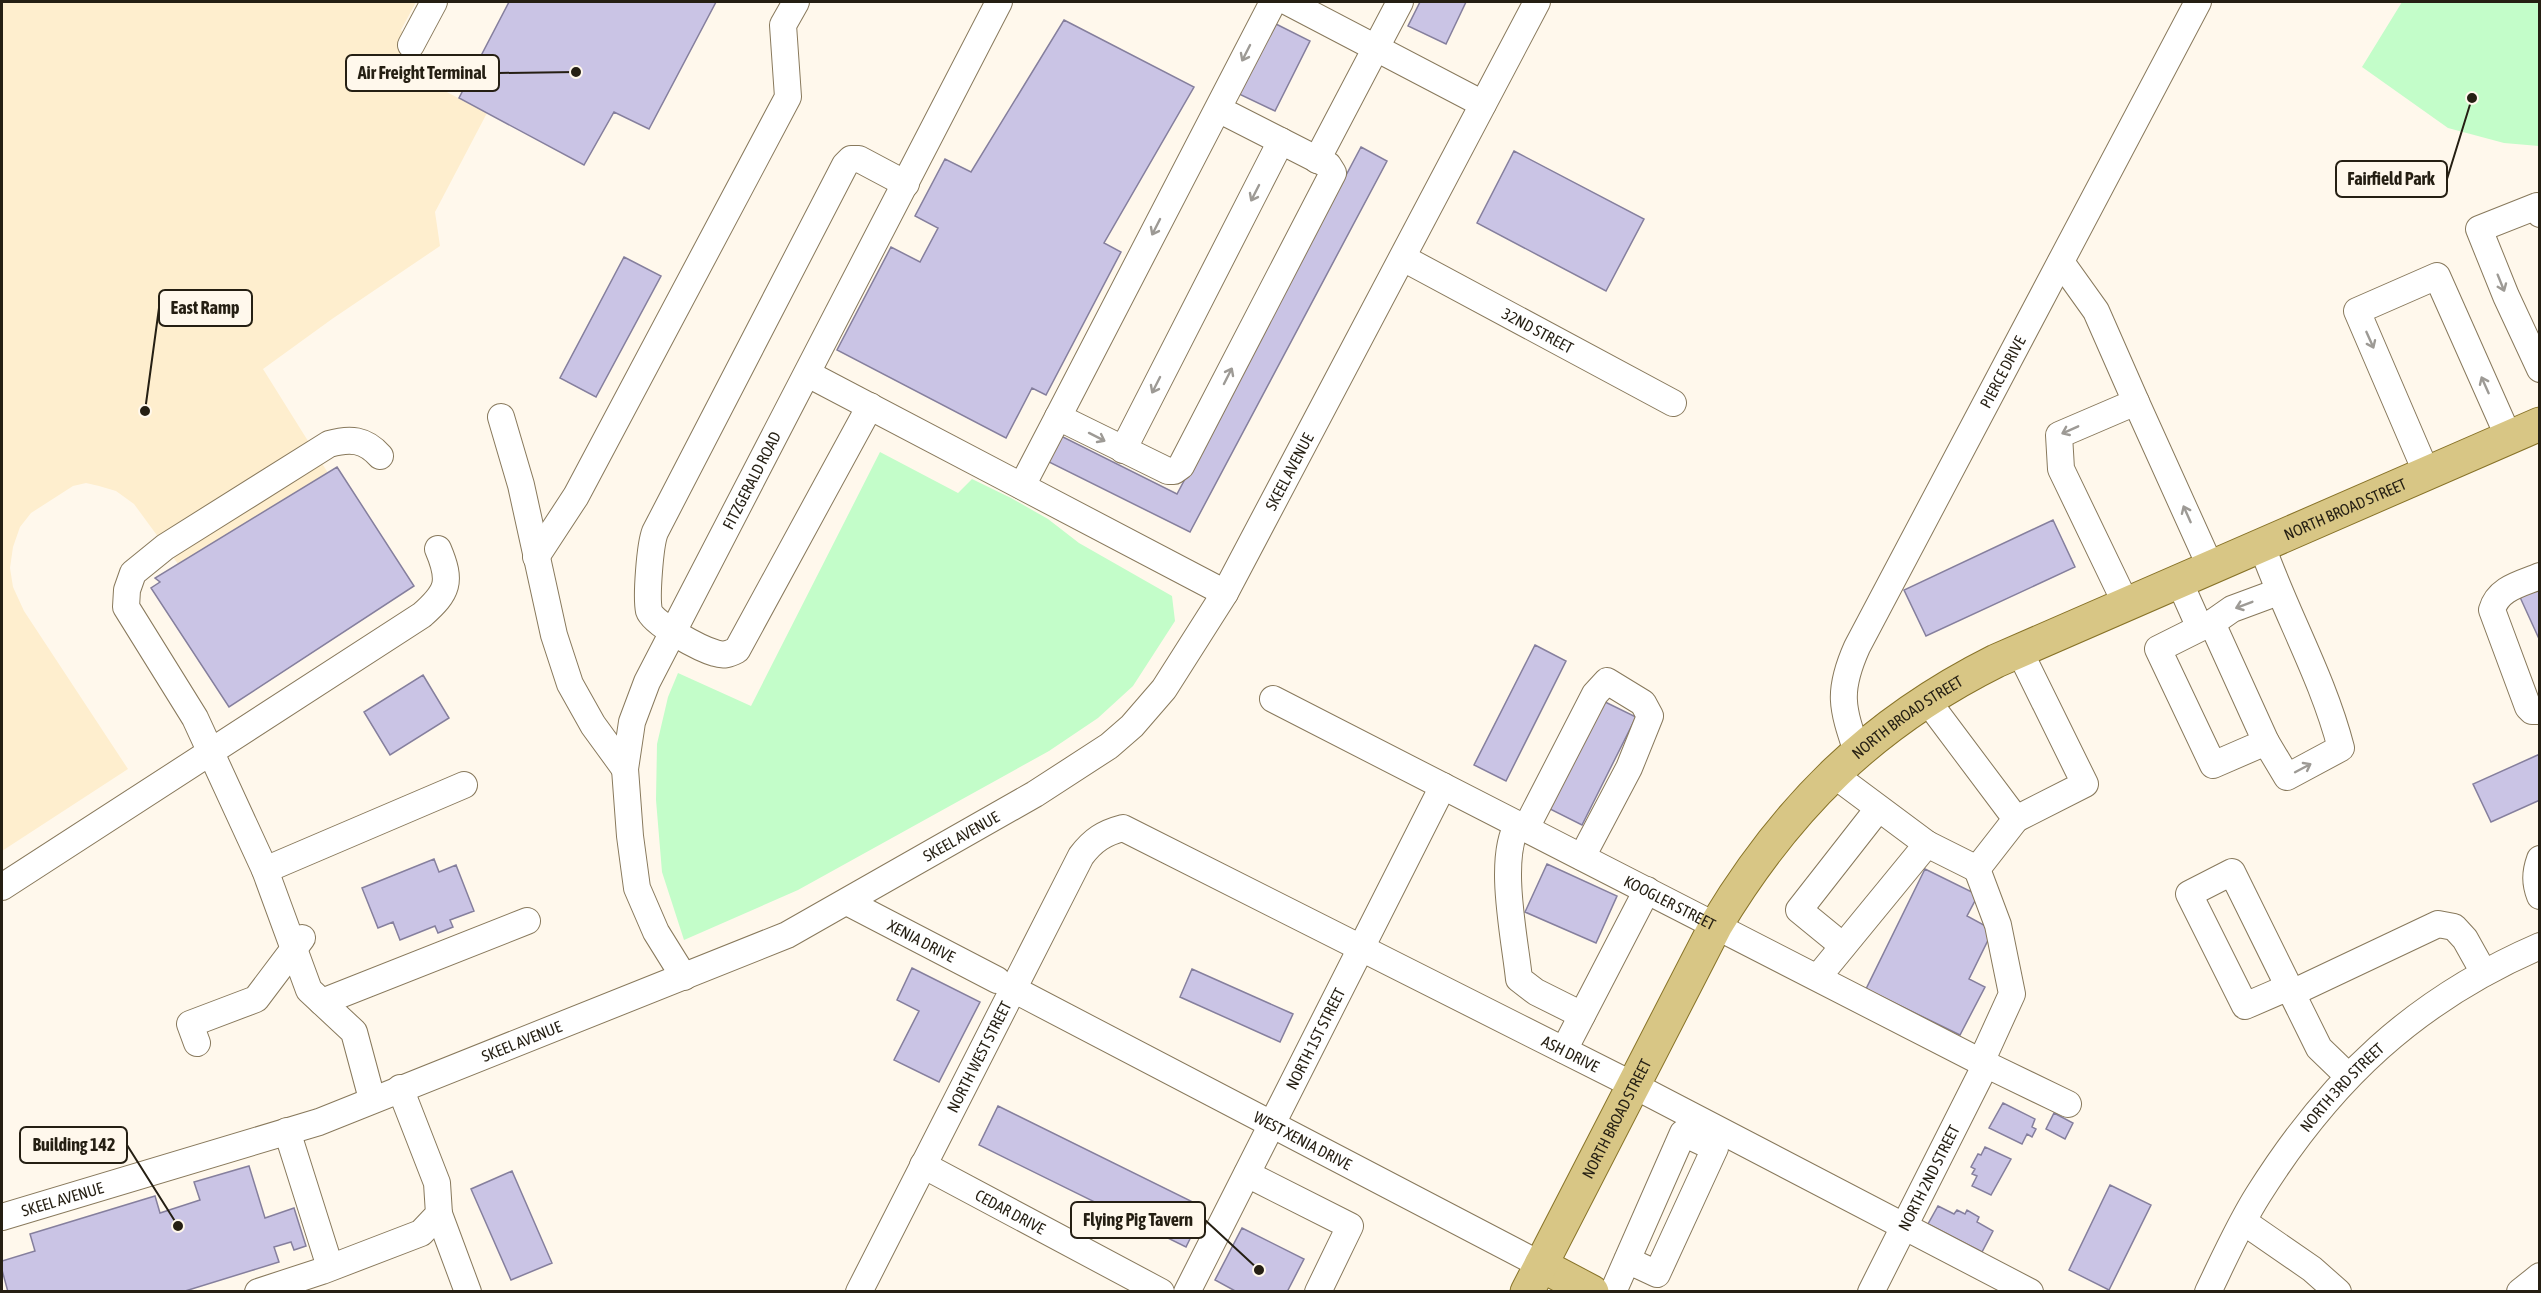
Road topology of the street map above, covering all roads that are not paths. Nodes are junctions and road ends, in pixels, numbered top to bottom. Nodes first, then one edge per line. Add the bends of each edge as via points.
1 (434, 2) edge
2 (796, 2) edge
3 (999, 2) edge
4 (1273, 2) edge
5 (1288, 2) edge
6 (1400, 2) edge
7 (1537, 2) edge
8 (2198, 2) edge
9 (411, 45) dead end
10 (1376, 48) junction
11 (1483, 104) junction
12 (1218, 109) junction
13 (1281, 141) junction
14 (1317, 160) junction
15 (906, 184) junction
16 (2538, 210) edge
17 (1403, 258) junction
18 (2061, 262) junction
19 (2540, 369) edge
20 (808, 374) junction
21 (2136, 402) junction
22 (1673, 403) dead end
23 (870, 406) junction
24 (501, 417) dead end
25 (1058, 417) junction
26 (2540, 424) edge
27 (2510, 438) junction
28 (1123, 450) junction
29 (380, 456) dead end
30 (2427, 474) junction
31 (1022, 486) junction
32 (2262, 546) junction
33 (438, 549) dead end
34 (536, 557) junction
35 (2211, 568) junction
36 (2540, 576) edge
37 (2179, 581) junction
38 (2278, 592) junction
39 (1225, 593) junction
40 (2126, 604) junction
41 (2206, 625) junction
42 (673, 632) junction
43 (2019, 650) junction
44 (1272, 699) dead end
45 (1926, 699) junction
46 (2540, 711) edge
47 (2266, 742) junction
48 (211, 752) junction
49 (1857, 752) junction
50 (625, 769) junction
51 (1833, 774) junction
52 (464, 785) dead end
53 (1443, 786) junction
54 (1878, 809) junction
55 (2016, 819) junction
56 (1522, 826) junction
57 (1108, 831) joint
58 (1927, 844) junction
59 (1582, 857) junction
60 (2540, 860) edge
61 (1977, 869) junction
62 (265, 870) junction
63 (2, 887) edge
64 (1647, 890) junction
65 (2540, 896) edge
66 (847, 902) junction
67 (527, 921) dead end
68 (1716, 925) junction
69 (300, 941) junction
70 (1843, 946) junction
71 (2540, 946) edge
72 (1362, 947) junction
73 (2484, 973) junction
74 (684, 977) junction
75 (1818, 977) junction
76 (1005, 984) junction
77 (2290, 990) junction
78 (322, 1002) junction
79 (1582, 1015) junction
80 (197, 1043) dead end
81 (1564, 1050) junction
82 (1983, 1063) junction
83 (2348, 1076) junction
84 (1634, 1085) junction
85 (400, 1088) junction
86 (372, 1099) junction
87 (2068, 1104) dead end
88 (1272, 1124) junction
89 (1687, 1124) junction
90 (287, 1131) junction
91 (923, 1165) junction
92 (1246, 1174) junction
93 (439, 1214) junction
94 (2, 1217) edge
95 (2244, 1222) junction
96 (1904, 1227) junction
97 (1627, 1260) junction
98 (330, 1268) junction
99 (2540, 1276) edge
100 (1534, 1278) edge
101 (258, 1292) edge
102 (468, 1292) edge
103 (859, 1292) edge
104 (1161, 1292) edge
105 (1187, 1292) edge
106 (1318, 1292) edge
107 (1592, 1292) edge
108 (1613, 1292) edge
109 (1871, 1292) edge
110 (2030, 1292) edge
111 (2208, 1292) edge
112 (2338, 1292) edge
113 (2520, 1292) edge

1 - 9 street
2 - 34 street via 783,25 788,97 576,496
3 - 15 street, FITZGERALD ROAD
4 -> 12 street
5 - 10 street
6 - 10 street
7 - 11 street, SKEEL AVENUE
8 - 18 street, PIERCE DRIVE
10 - 11 street
10 - 14 street
11 - 17 street, SKEEL AVENUE
12 - 13 street
12 -> 25 street
13 - 14 street
13 -> 28 street
28 -> 14 street via 1168,471 1181,466 1333,173 1328,165
15 - 20 street, FITZGERALD ROAD
15 - 42 street via 859,159 851,159 845,165 652,541 649,612 656,622
16 -> 19 street via 2479,229
17 - 22 street, 32ND STREET
17 - 39 street, SKEEL AVENUE
18 - 21 street via 2096,311
18 - 49 street, PIERCE DRIVE via 1845,672 1842,700
20 - 23 street
20 - 42 street, FITZGERALD ROAD
35 -> 21 street
21 -> 40 street via 2059,435 2061,469
23 - 31 street
23 - 42 street via 737,650 728,655 714,653
24 - 34 street
25 -> 28 street
25 - 31 street
26 - 27 main road, NORTH BROAD STREET
27 - 30 main road, NORTH BROAD STREET
27 -> 30 street via 2437,276 2357,311
29 - 48 street via 371,446 357,440 329,444 165,547 133,573 126,607 195,718
30 - 32 main road, NORTH BROAD STREET
31 - 39 street
32 - 35 main road, NORTH BROAD STREET
32 - 38 street
33 - 48 street via 447,574 446,587 438,601
34 - 50 street via 570,684
35 - 37 main road, NORTH BROAD STREET
36 - 46 street via 2500,593 2492,610 2528,707
37 - 40 main road, NORTH BROAD STREET
37 - 41 street
38 -> 41 street via 2232,609
47 -> 38 street via 2287,777 2341,748 2334,719
39 - 66 street, SKEEL AVENUE via 1164,689 1109,746 1035,794
40 - 43 main road, NORTH BROAD STREET
41 - 47 street
41 - 47 street via 2158,649 2213,765
42 - 50 street, FITZGERALD ROAD via 632,722
43 - 45 main road, NORTH BROAD STREET
43 - 55 street via 2085,784
44 - 53 street, KOOGLER STREET
45 - 49 main road, NORTH BROAD STREET
45 - 55 street
48 - 62 street
48 - 63 street
49 - 51 main road, NORTH BROAD STREET
50 - 74 street, FITZGERALD ROAD via 637,888 656,932
51 - 54 street
51 - 68 main road, NORTH BROAD STREET via 1758,859
52 - 62 street
53 - 56 street, KOOGLER STREET
53 - 72 street, NORTH 1ST STREET
54 - 58 street
54 - 70 street via 1799,910
55 - 61 street
56 - 59 street, KOOGLER STREET
56 - 59 street via 1595,694 1607,681 1643,704 1650,716 1629,768
56 - 79 street via 1510,844 1508,875 1519,979
57 - 72 street, ASH DRIVE via 1123,828 1138,834
57 - 76 street, NORTH WEST STREET via 1081,856
58 - 61 street
58 - 70 street
59 - 64 street, KOOGLER STREET
60 - 65 street via 2536,886
61 - 82 street, NORTH 2ND STREET via 1998,924 2013,994
62 - 69 street
64 - 68 street, KOOGLER STREET
64 - 79 street
66 - 74 street, SKEEL AVENUE via 787,934
66 - 76 street, XENIA DRIVE
67 - 78 street
68 - 75 street, KOOGLER STREET
68 - 84 main road, NORTH BROAD STREET
69 - 78 street via 309,990
69 - 80 street via 256,999 190,1024
70 - 75 street
71 - 73 street, NORTH 3RD STREET
72 - 81 street, ASH DRIVE
72 - 88 street, NORTH 1ST STREET
73 - 77 street via 2454,927 2438,924
73 - 83 street, NORTH 3RD STREET via 2402,1028
74 - 85 street, SKEEL AVENUE
75 - 82 street, KOOGLER STREET
76 - 88 street, WEST XENIA DRIVE
76 - 91 street, NORTH WEST STREET
77 - 77 street via 2232,872 2189,894 2246,1006
77 - 83 street via 2319,1048
78 - 86 street via 354,1032
79 - 81 street
81 - 84 street, ASH DRIVE
82 - 87 street, KOOGLER STREET
82 - 96 street, NORTH 2ND STREET
83 - 95 street, NORTH 3RD STREET via 2291,1145
84 - 89 street, ASH DRIVE
84 - 100 main road, NORTH BROAD STREET
85 - 86 street, SKEEL AVENUE
85 - 93 street via 437,1183
86 - 90 street, SKEEL AVENUE
88 - 92 street, NORTH 1ST STREET
88 - 100 street, WEST XENIA DRIVE
89 - 96 street, ASH DRIVE
89 - 97 street
89 - 97 street via 1715,1148 1657,1274
90 - 94 street, SKEEL AVENUE
90 - 98 street
91 - 103 street, NORTH WEST STREET
91 - 104 street, CEDAR DRIVE
92 - 105 street, NORTH 1ST STREET
92 - 106 street via 1350,1226
93 - 98 street via 421,1233
93 - 102 street
95 - 111 street, NORTH 3RD STREET
95 - 112 street
96 - 109 street, NORTH 2ND STREET
96 - 110 street, ASH DRIVE
97 - 108 street
98 - 101 street
99 - 113 street
100 - 107 main road, WEST XENIA DRIVE

